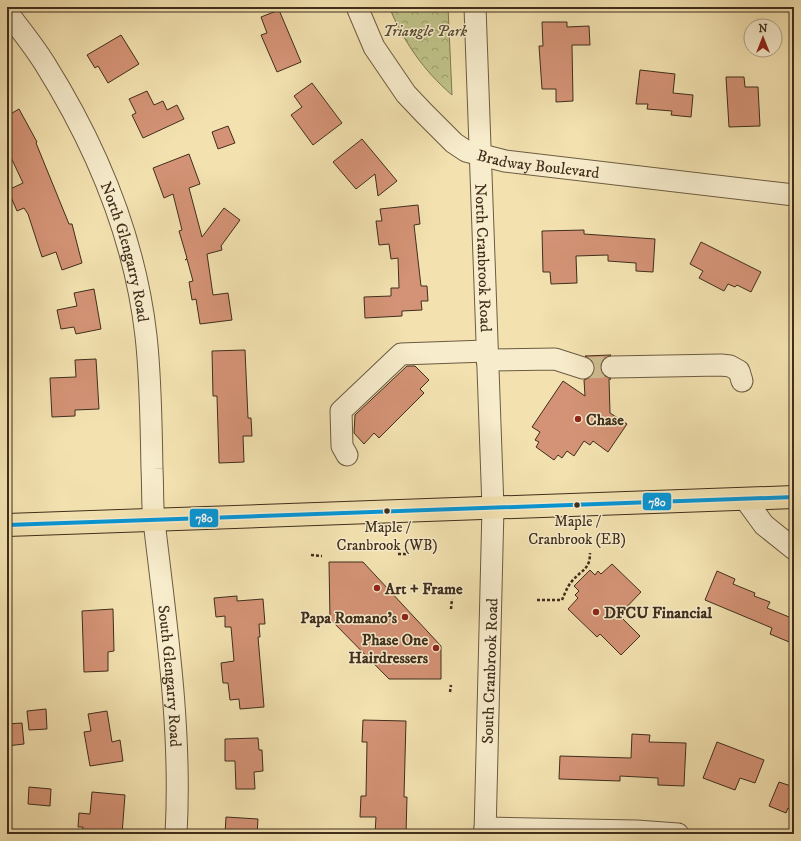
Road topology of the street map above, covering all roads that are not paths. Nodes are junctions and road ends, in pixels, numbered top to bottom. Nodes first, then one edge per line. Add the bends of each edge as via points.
1 (357, 7) edge
2 (475, 7) edge
3 (7, 12) edge
4 (481, 156) junction
5 (794, 195) edge
6 (487, 356) junction
7 (612, 367) tunnel mouth
8 (583, 368) tunnel mouth
9 (742, 381) dead end
10 (347, 454) dead end
11 (794, 497) edge
12 (745, 499) junction
13 (493, 508) junction
14 (154, 519) junction
15 (7, 525) edge
16 (794, 549) edge
17 (485, 831) edge
18 (176, 834) edge
19 (678, 834) edge

1 - 4 street, Bradway Boulevard via 374,47 406,94 454,143 466,151
2 - 4 street, North Cranbrook Road
3 - 14 street, North Glengarry Road via 44,63 90,143 118,212 139,288 146,337
4 - 5 street, Bradway Boulevard via 504,161
4 - 6 street, North Cranbrook Road
6 - 8 street via 555,359
6 - 10 street via 401,354 341,411 342,446
6 - 13 street, North Cranbrook Road
7 - 9 street via 721,365 739,371
11 - 12 main road
12 - 13 main road
12 - 16 street via 764,525
13 - 14 main road
13 - 17 street, South Cranbrook Road
14 - 15 main road
14 - 18 street, South Glengarry Road via 176,745
17 - 19 street via 636,831

